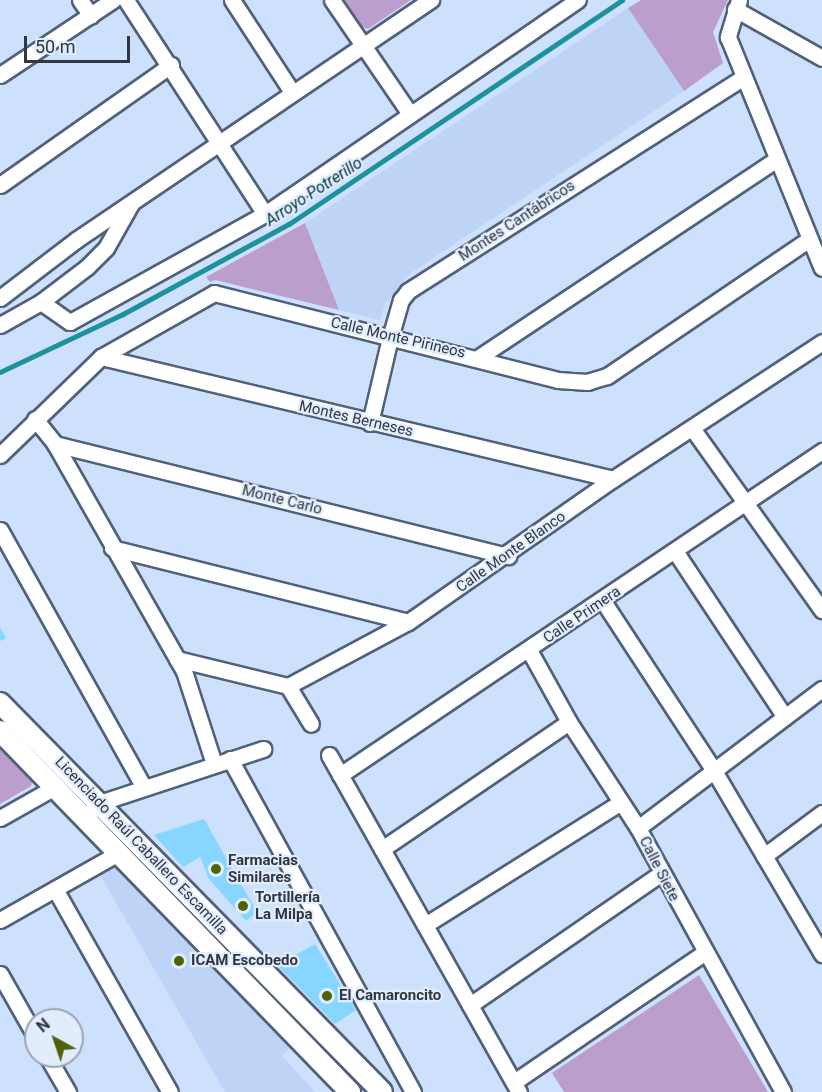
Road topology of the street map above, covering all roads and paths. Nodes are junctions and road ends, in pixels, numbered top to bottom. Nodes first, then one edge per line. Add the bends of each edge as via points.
1 (80, 0) edge
2 (113, 0) edge
3 (126, 0) edge
4 (232, 0) edge
5 (332, 0) edge
6 (431, 0) edge
7 (578, 0) edge
8 (737, 5) edge
9 (91, 16) junction
10 (363, 46) junction
11 (822, 58) edge
12 (171, 66) junction
13 (0, 75) edge
14 (742, 78) junction
15 (292, 92) junction
16 (410, 114) junction
17 (220, 141) junction
18 (775, 160) junction
19 (0, 184) edge
20 (132, 201) junction
21 (265, 214) junction
22 (810, 239) junction
23 (822, 268) edge
24 (0, 298) edge
25 (41, 302) junction
26 (0, 325) edge
27 (390, 338) junction
28 (822, 342) edge
29 (100, 357) junction
30 (479, 357) junction
31 (34, 419) junction
32 (370, 423) junction
33 (692, 428) junction
34 (55, 444) junction
35 (822, 451) edge
36 (0, 455) edge
37 (613, 479) junction
38 (744, 503) junction
39 (0, 530) edge
40 (112, 548) junction
41 (675, 551) junction
42 (508, 556) junction
43 (603, 601) junction
44 (822, 610) edge
45 (408, 622) junction
46 (529, 650) junction
47 (177, 659) junction
48 (288, 686) junction
49 (822, 689) edge
50 (0, 703) edge
51 (785, 717) junction
52 (570, 722) junction
53 (311, 724) dead end
54 (0, 731) edge
55 (263, 749) dead end
56 (329, 755) dead end
57 (230, 759) junction
58 (214, 764) junction
59 (713, 769) junction
60 (340, 775) junction
61 (56, 787) junction
62 (144, 788) junction
63 (621, 802) junction
64 (92, 810) junction
65 (822, 813) edge
66 (0, 818) edge
67 (638, 828) junction
68 (382, 849) junction
69 (120, 852) junction
70 (764, 856) junction
71 (660, 874) junction
72 (55, 889) junction
73 (0, 920) edge
74 (425, 925) junction
75 (822, 952) edge
76 (704, 953) junction
77 (0, 974) edge
78 (470, 1005) junction
79 (24, 1015) edge
80 (54, 1068) edge
81 (516, 1087) edge
82 (68, 1092) edge
83 (170, 1092) edge
84 (350, 1092) edge
85 (382, 1092) edge
86 (413, 1092) edge
87 (783, 1092) edge

1 - 9 street
2 - 9 street
3 - 12 street
4 - 15 street
5 - 10 street
6 - 10 street
7 - 16 street
8 - 11 street
8 - 14 street via 728,37
9 - 13 street
10 - 15 street
10 - 16 street
12 - 17 street
12 - 19 street
14 - 18 street
14 - 27 street, Montes Cantábricos via 408,291 401,300
15 - 17 street
16 - 21 street
17 - 20 street
17 - 21 street
18 - 22 street
18 - 30 street
20 - 24 street
20 - 25 street via 106,248
21 - 25 street via 70,322
22 - 23 street
22 - 30 street, Calle Monte Pirineos via 607,376 571,382
25 - 26 street
27 - 29 street, Calle Monte Pirineos via 214,293
27 - 30 street, Calle Monte Pirineos
27 - 32 street, Montes Cantábricos
28 - 33 street, Calle Monte Blanco
29 - 31 street, Calle Monte Pirineos
29 - 32 street, Montes Berneses
31 - 34 street
31 - 36 street, Calle Monte Pirineos
32 - 37 street, Montes Berneses
33 - 37 street, Calle Monte Blanco
33 - 38 street
34 - 40 street
34 - 42 street, Monte Carlo
35 - 38 street, Calle Primera
37 - 42 street, Calle Monte Blanco
38 - 41 street, Calle Primera
38 - 44 street
39 - 62 street
40 - 45 street
40 - 47 street
41 - 43 street, Calle Primera
41 - 51 street
42 - 45 street, Calle Monte Blanco
43 - 46 street, Calle Primera
43 - 59 street
45 - 48 street, Calle Monte Blanco
46 - 52 street, Calle Siete
46 - 60 street, Calle Primera
47 - 48 street
47 - 58 street
48 - 53 street
49 - 51 street
50 - 64 street, Licenciado Raúl Caballero Escamilla
51 - 59 street
52 - 63 street, Calle Siete
52 - 68 street
54 - 61 street, Licenciado Raúl Caballero Escamilla
55 - 57 street
56 - 60 street
57 - 58 street
57 - 86 street
58 - 62 street
59 - 67 street
59 - 70 street
60 - 68 street
61 - 64 street, Licenciado Raúl Caballero Escamilla
61 - 66 street
62 - 64 street
63 - 67 street, Calle Siete
63 - 74 street
64 - 69 street, Licenciado Raúl Caballero Escamilla
64 - 85 street, Licenciado Raúl Caballero Escamilla
65 - 70 street
67 - 71 street, Calle Siete
68 - 74 street
69 - 72 street
69 - 84 street, Licenciado Raúl Caballero Escamilla
70 - 75 street
71 - 76 street, Calle Siete
71 - 78 street
72 - 73 street
72 - 83 street
74 - 78 street
76 - 81 street
76 - 87 street, Calle Siete
77 - 79 street
78 - 81 street
80 - 82 street

